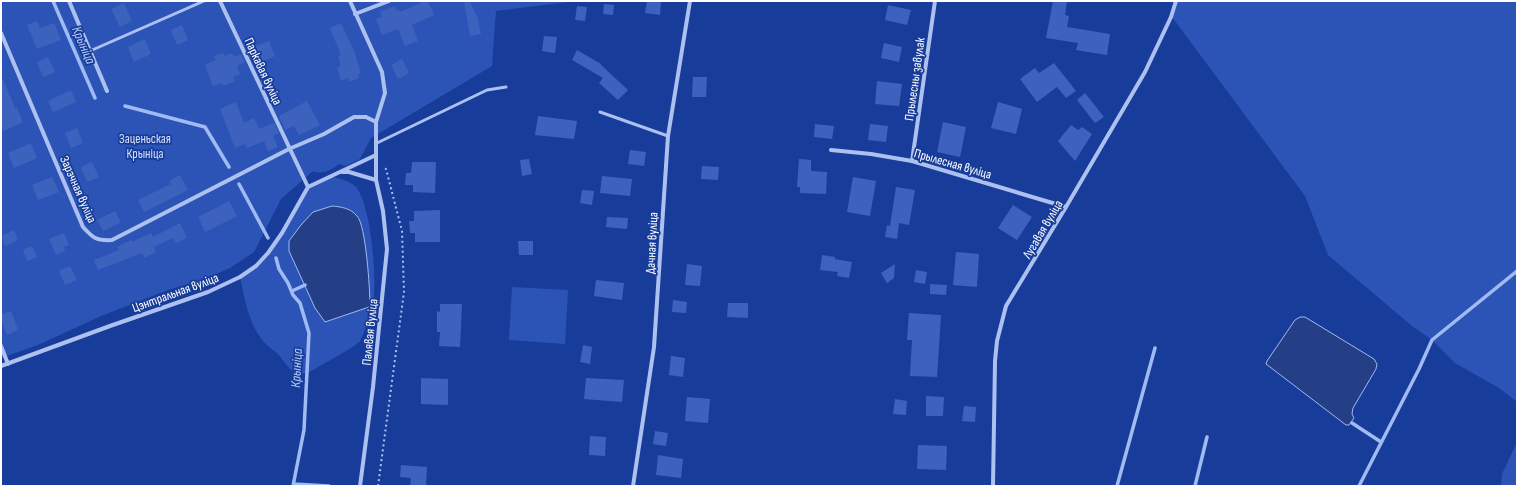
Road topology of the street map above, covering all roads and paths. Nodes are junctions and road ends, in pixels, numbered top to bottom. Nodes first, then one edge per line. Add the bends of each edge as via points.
1 (69, 1) edge
2 (204, 1) edge
3 (220, 1) edge
4 (350, 1) edge
5 (389, 1) edge
6 (690, 1) edge
7 (935, 1) edge
8 (1176, 1) edge
9 (355, 14) junction
10 (1, 33) edge
11 (90, 51) junction
12 (506, 87) dead end
13 (107, 91) dead end
14 (600, 112) dead end
15 (376, 122) junction
16 (668, 136) junction
17 (377, 144) junction
18 (290, 149) junction
19 (831, 150) dead end
20 (376, 155) junction
21 (912, 161) junction
22 (376, 163) junction
23 (339, 172) junction
24 (376, 180) junction
25 (308, 187) junction
26 (1066, 207) junction
27 (1, 346) edge
28 (8, 364) junction
29 (1, 366) edge
30 (360, 486) edge
31 (378, 486) edge
32 (634, 486) edge
33 (993, 486) edge

1 - 11 street
2 - 11 lane
3 - 18 street, Паркавая вуліца
4 - 9 street, Палявая вуліца
5 - 9 street
6 - 16 street, Дачная вуліца
7 - 21 street, Прылесны завулак
8 - 26 street, Лугавая вуліца via 1172,17 1145,72
9 - 15 street, Палявая вуліца via 382,72 385,93
10 - 18 street, Зарэчная вуліца via 83,227 93,238 112,240
11 - 13 street
12 - 17 lane via 487,90
14 - 16 lane
15 - 17 street, Палявая вуліца
15 - 18 street via 366,117 354,117
16 - 32 street, Дачная вуліца via 654,347
17 - 20 street, Палявая вуліца
18 - 25 street
19 - 21 street, Прылесная вуліца
20 - 22 street, Палявая вуліца
20 - 23 street
21 - 26 street, Прылесная вуліца
22 - 24 street, Палявая вуліца
22 - 31 path via 386,169 402,231 404,292
23 - 24 street via 349,172
23 - 25 street
24 - 30 street, Палявая вуліца via 384,211 387,249 374,387
25 - 28 street, Цэнтральная вуліца via 268,253 256,266 240,277 208,292
26 - 33 street, Лугавая вуліца via 1006,306 1001,322 995,361
27 - 28 street
28 - 29 street, Цэнтральная вуліца

